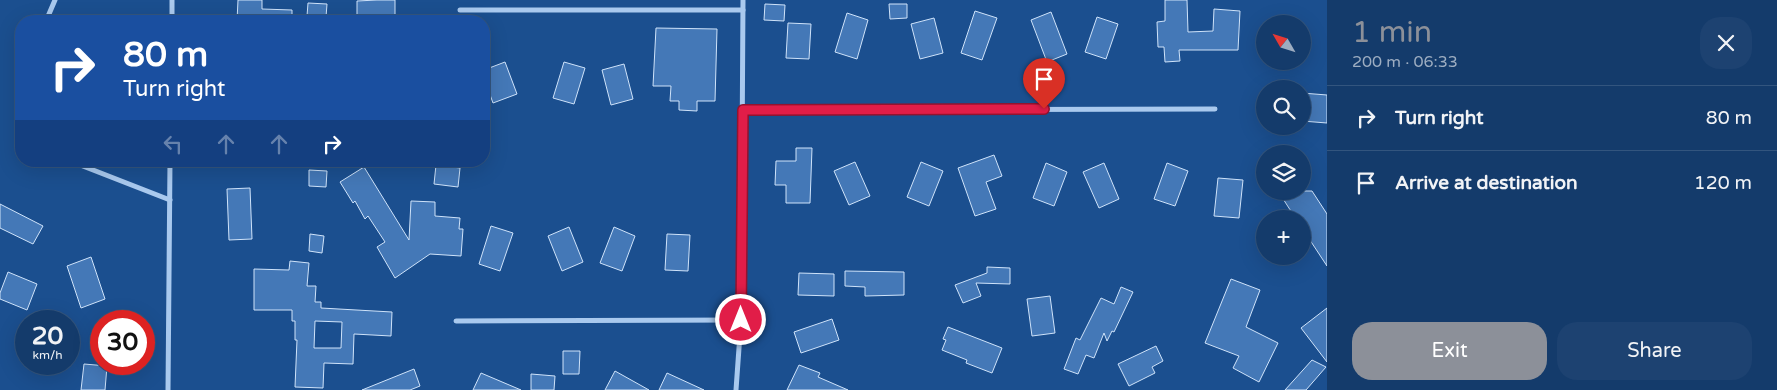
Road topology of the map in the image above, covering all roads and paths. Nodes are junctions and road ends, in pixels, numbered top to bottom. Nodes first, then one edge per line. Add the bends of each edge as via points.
1 (56, 0) edge
2 (172, 0) edge
3 (743, 0) edge
4 (460, 10) dead end
5 (743, 10) junction
6 (49, 15) edge
7 (172, 15) edge
8 (1215, 109) dead end
9 (743, 110) junction
10 (85, 167) edge
11 (170, 167) edge
12 (170, 200) junction
13 (741, 320) junction
14 (456, 321) dead end
15 (168, 390) edge
16 (736, 390) edge

1 - 6 street
2 - 7 street
3 - 5 street
4 - 5 street
5 - 9 street
8 - 9 street
9 - 13 street
10 - 12 street
11 - 12 street
12 - 15 street
13 - 14 street
13 - 16 street

